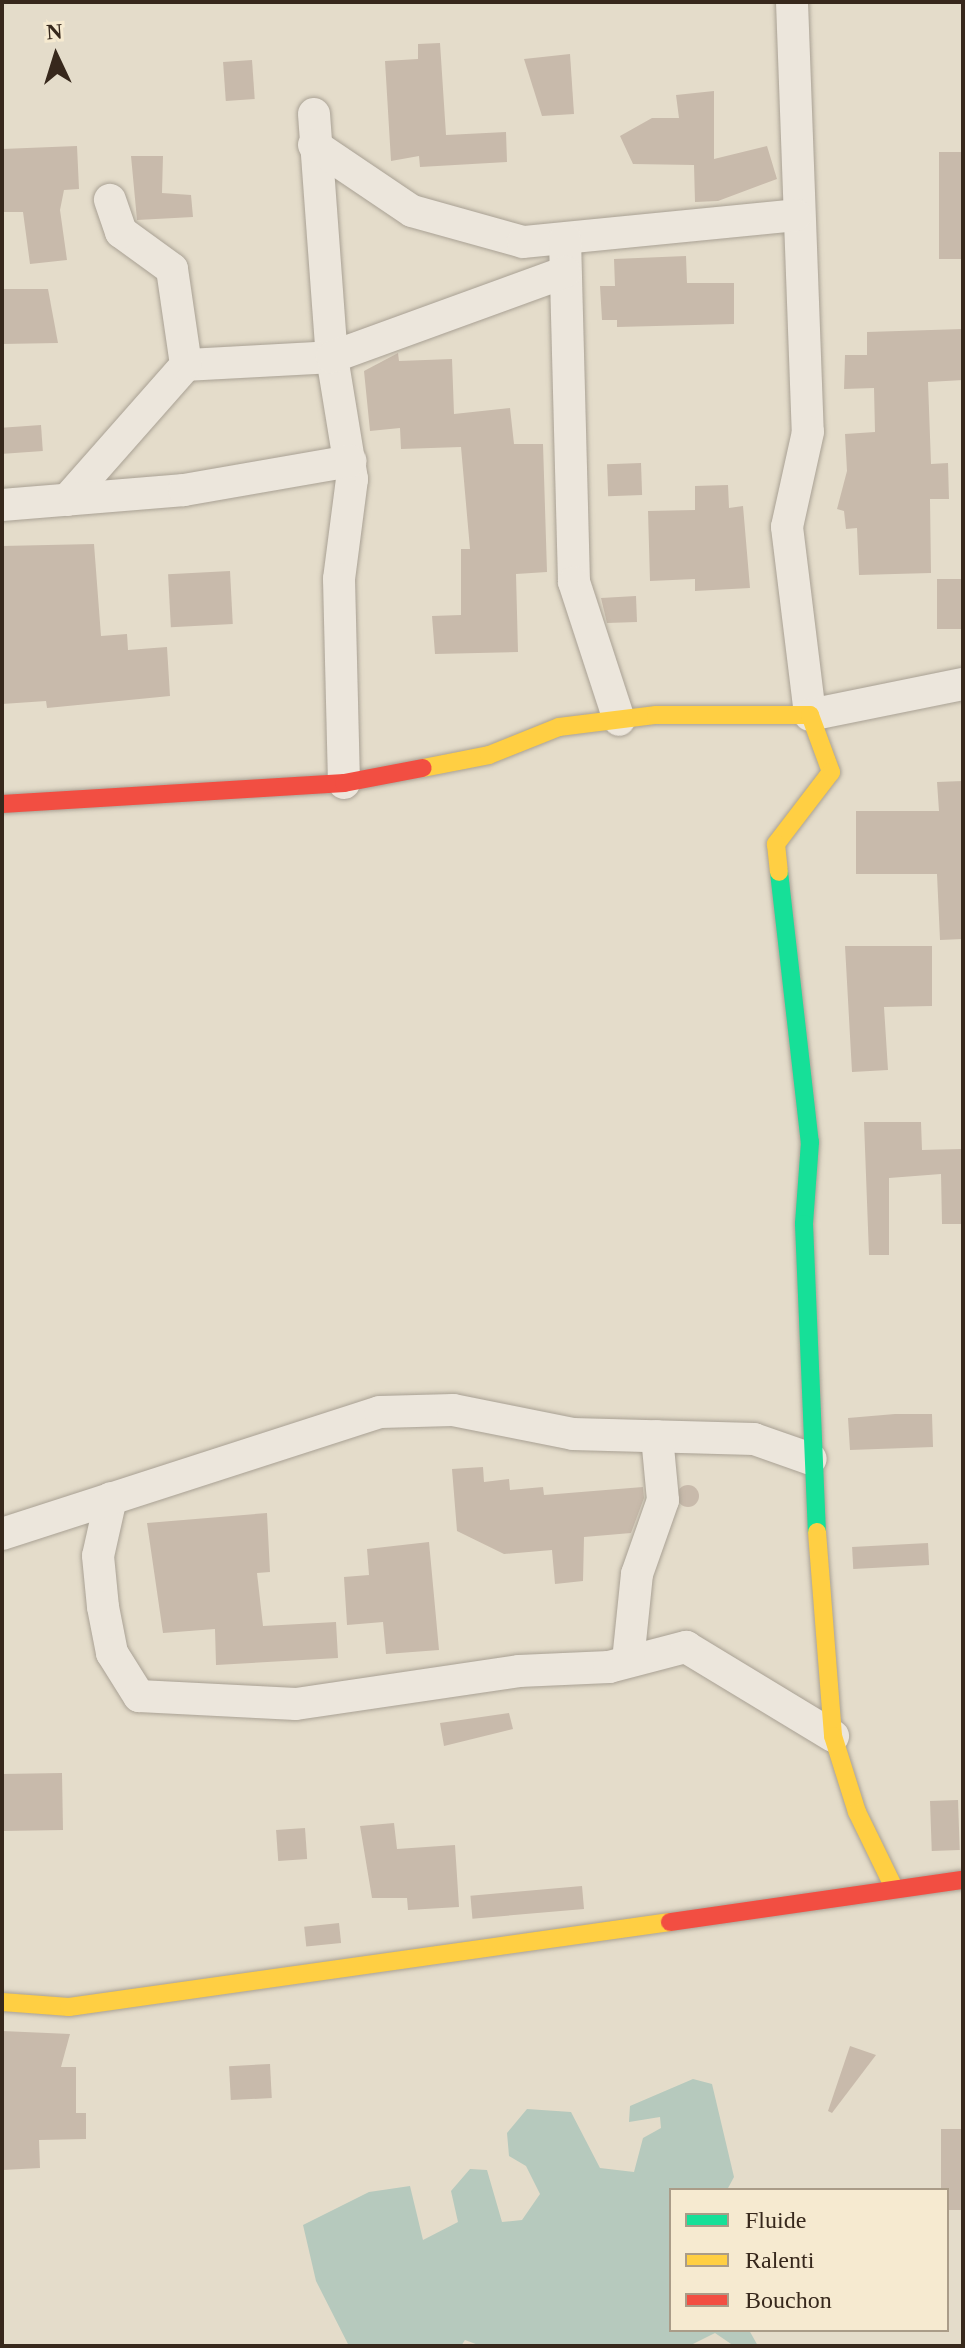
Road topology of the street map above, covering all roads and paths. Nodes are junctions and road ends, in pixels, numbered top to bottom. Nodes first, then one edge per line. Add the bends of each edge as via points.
1 (792, 2) edge
2 (110, 200) dead end
3 (796, 215) junction
4 (565, 239) junction
5 (565, 272) junction
6 (332, 357) junction
7 (186, 365) junction
8 (351, 461) junction
9 (67, 500) junction
10 (2, 505) edge
11 (963, 684) edge
12 (810, 715) junction
13 (619, 720) junction
14 (344, 783) junction
15 (2, 804) edge
16 (657, 1436) junction
17 (811, 1459) junction
18 (111, 1498) junction
19 (2, 1534) edge
20 (628, 1661) junction
21 (833, 1736) junction
22 (963, 1880) edge
23 (894, 1888) junction
24 (2, 2002) edge

1 - 3 street
2 - 7 street via 121,232 172,269
3 - 4 street
3 - 12 street via 808,432 787,527
4 - 5 street
4 - 6 street via 523,242 445,226 314,129
5 - 6 street
5 - 13 street via 574,582
6 - 7 street
6 - 8 street
7 - 9 street
8 - 9 street via 184,490
8 - 14 street via 338,591
9 - 10 street
11 - 12 street
12 - 13 street
12 - 17 street via 831,772 776,844 810,1142 804,1224 813,1322
13 - 14 street via 533,732 489,755
14 - 15 street via 77,805
16 - 17 street via 754,1439
16 - 18 street via 573,1434 453,1410 380,1412 271,1453
16 - 20 street via 663,1500 637,1574
17 - 21 street
18 - 19 street
18 - 20 street via 98,1556 103,1607 112,1653 139,1696 296,1704
20 - 21 street via 673,1647 702,1651
21 - 23 street via 857,1812
22 - 23 street
23 - 24 street via 69,2007

